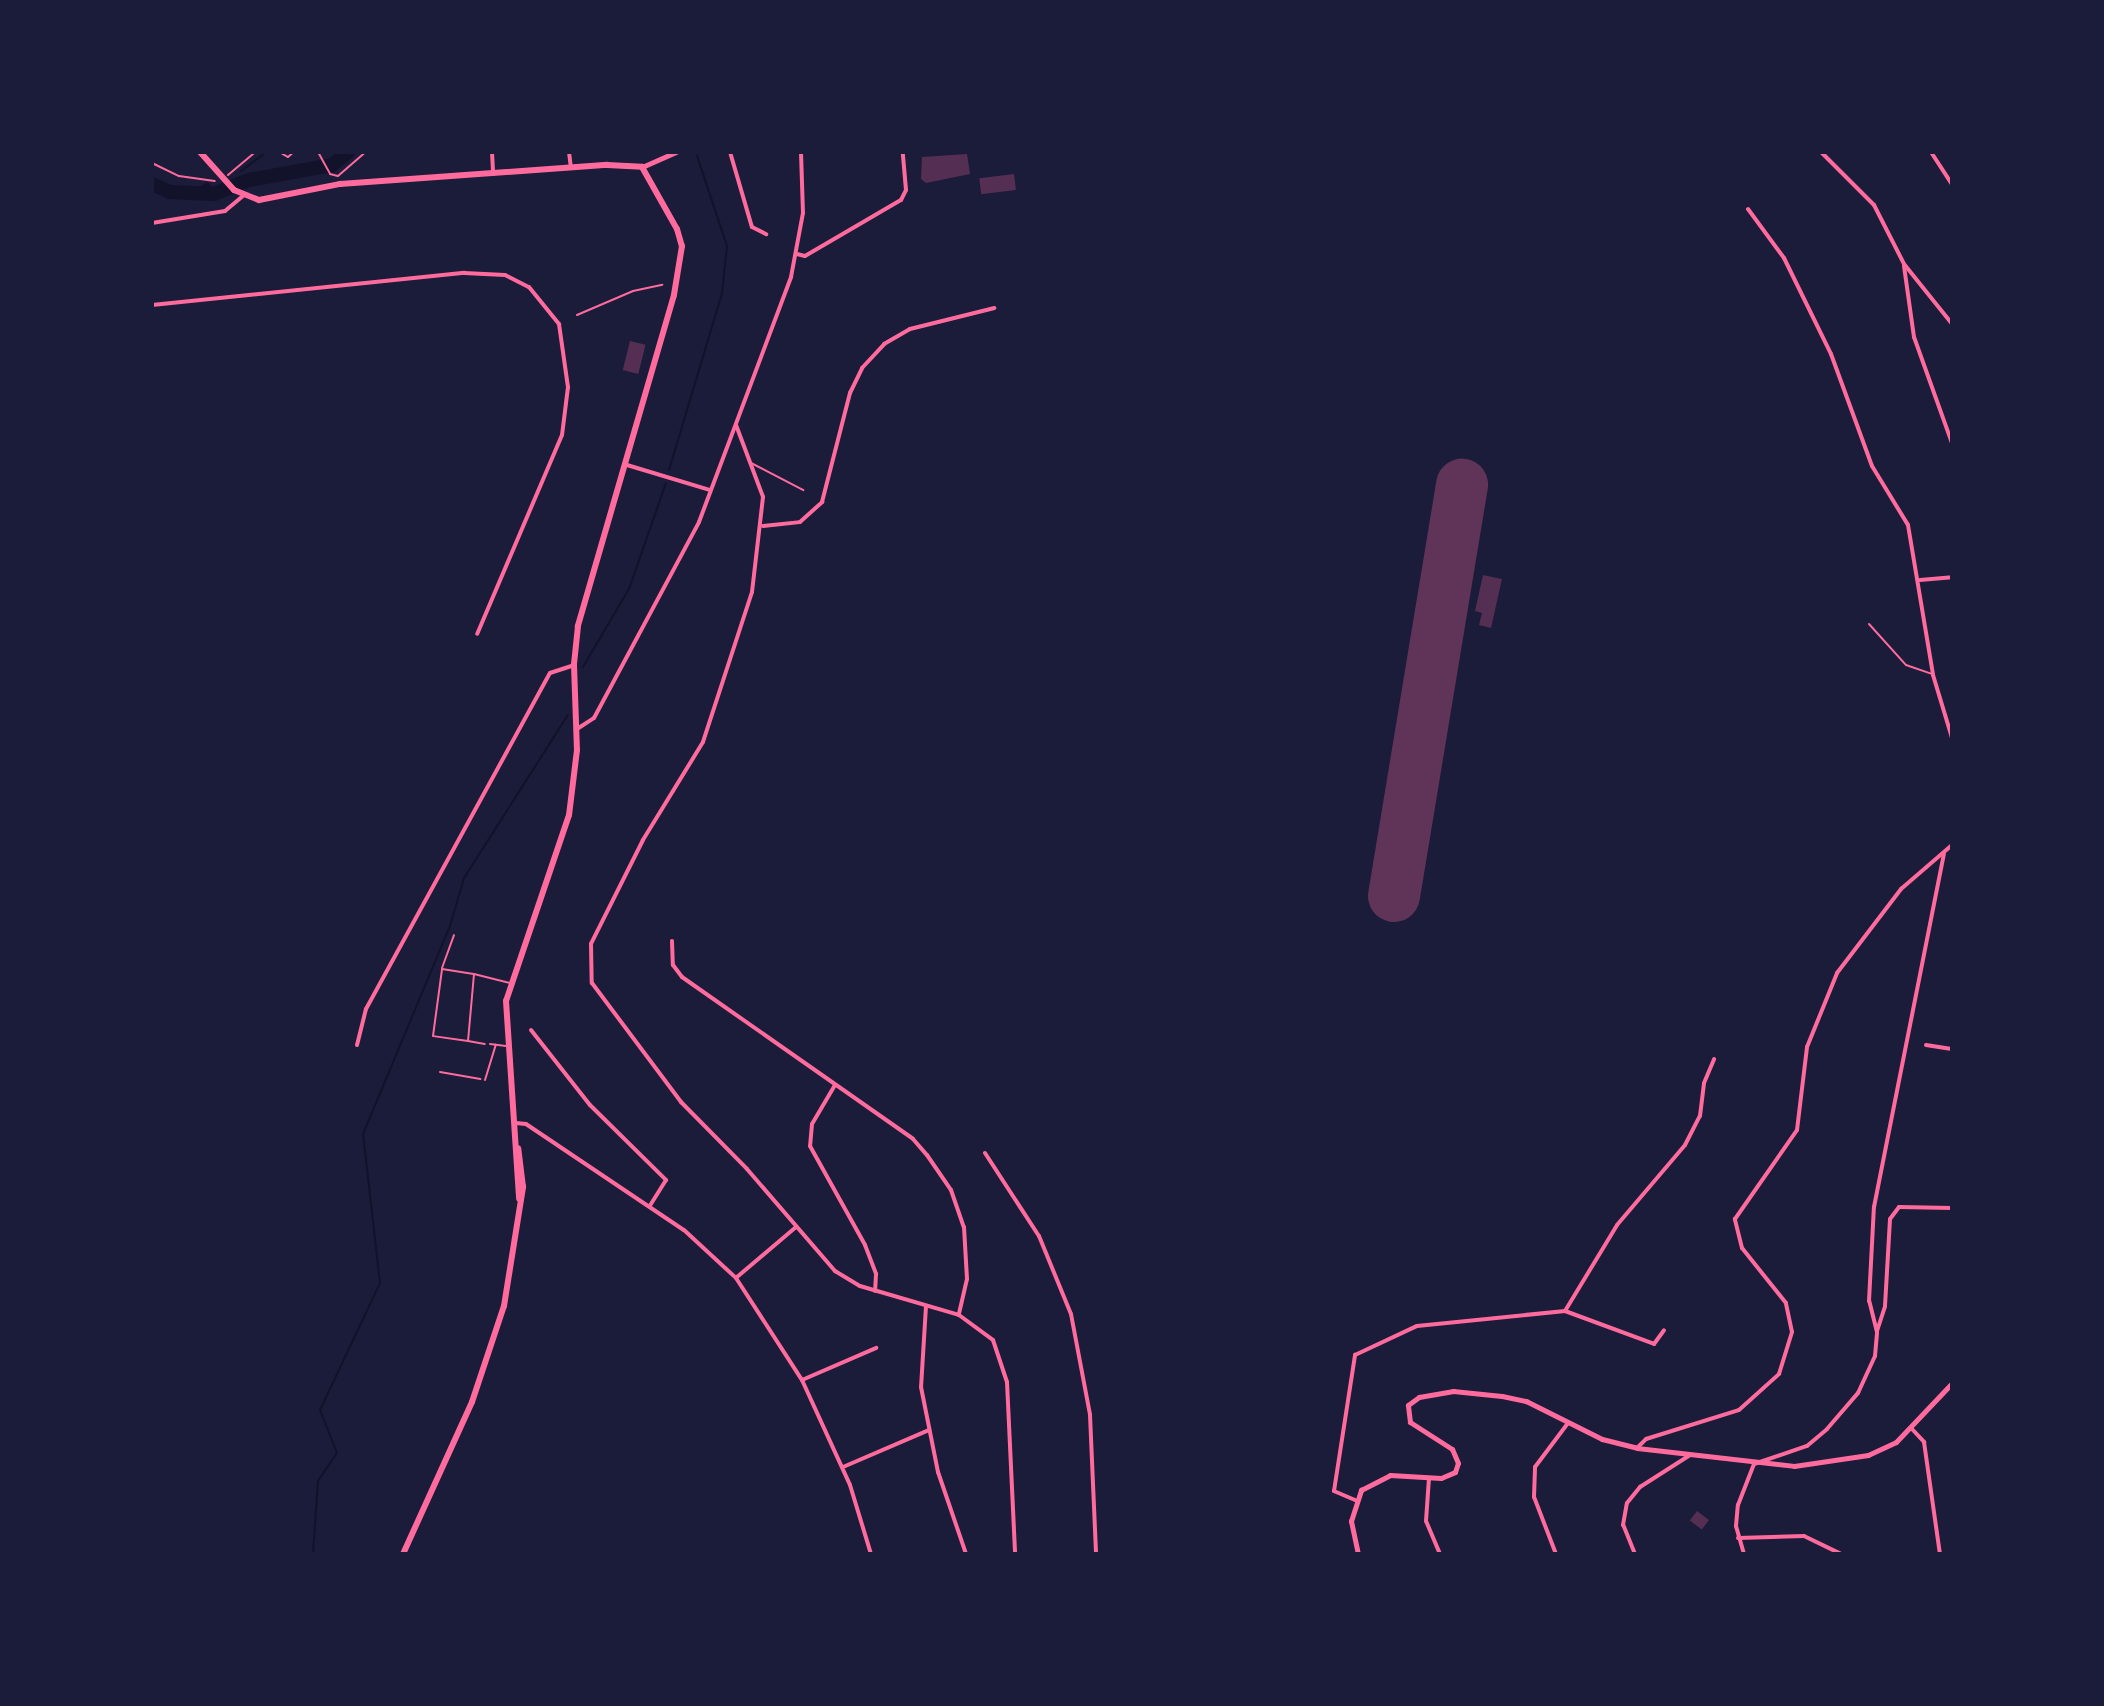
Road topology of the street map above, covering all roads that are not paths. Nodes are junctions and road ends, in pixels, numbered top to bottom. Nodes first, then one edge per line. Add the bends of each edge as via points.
1 (200, 152) edge
2 (492, 152) edge
3 (569, 152) edge
4 (676, 152) edge
5 (730, 152) edge
6 (801, 152) edge
7 (903, 152) edge
8 (1821, 152) edge
9 (1931, 152) edge
10 (642, 167) junction
11 (571, 168) junction
12 (494, 175) junction
13 (1952, 184) edge
14 (240, 194) junction
15 (1748, 209) dead end
16 (152, 223) edge
17 (766, 234) dead end
18 (797, 254) junction
19 (1904, 264) junction
20 (152, 305) edge
21 (994, 308) dead end
22 (1952, 324) edge
23 (736, 425) junction
24 (1952, 443) edge
25 (750, 462) junction
26 (627, 465) junction
27 (710, 490) junction
28 (803, 490) dead end
29 (763, 526) junction
30 (1952, 577) edge
31 (1920, 580) junction
32 (1869, 624) dead end
33 (477, 634) dead end
34 (574, 665) junction
35 (1933, 675) junction
36 (577, 729) junction
37 (1952, 738) edge
38 (1952, 845) edge
39 (1945, 851) junction
40 (672, 941) dead end
41 (474, 974) road end
42 (510, 983) junction
43 (531, 1030) dead end
44 (490, 1044) road end
45 (357, 1045) dead end
46 (496, 1045) junction
47 (1926, 1045) dead end
48 (506, 1046) junction
49 (1952, 1049) edge
50 (1714, 1059) dead end
51 (485, 1080) road end
52 (835, 1085) junction
53 (516, 1123) junction
54 (985, 1153) dead end
55 (650, 1206) junction
56 (1952, 1208) edge
57 (796, 1227) junction
58 (736, 1278) junction
59 (875, 1291) junction
60 (926, 1306) junction
61 (1565, 1311) junction
62 (959, 1315) junction
63 (1664, 1330) dead end
64 (1877, 1332) junction
65 (876, 1348) dead end
66 (802, 1380) junction
67 (1952, 1383) edge
68 (1568, 1423) junction
69 (1912, 1429) junction
70 (929, 1430) junction
71 (1637, 1448) junction
72 (1690, 1455) junction
73 (1754, 1464) junction
74 (843, 1468) junction
75 (1429, 1478) junction
76 (1355, 1500) junction
77 (1738, 1538) junction
78 (403, 1554) edge
79 (871, 1554) edge
80 (966, 1554) edge
81 (1015, 1554) edge
82 (1096, 1554) edge
83 (1358, 1554) edge
84 (1440, 1554) edge
85 (1556, 1554) edge
86 (1635, 1554) edge
87 (1744, 1554) edge
88 (1841, 1554) edge
89 (1940, 1554) edge

1 - 14 main road
2 - 12 street
3 - 11 street
4 - 10 street
5 - 17 street via 752,227
6 - 18 street via 803,213
7 - 18 street via 906,190 901,200 805,256
8 - 19 street via 1874,205
9 - 13 street
10 - 11 main road
10 - 26 main road via 682,246 674,295
11 - 12 main road
12 - 14 main road via 340,184 259,200
14 - 16 street via 225,211
15 - 31 street via 1784,258 1831,354 1872,466 1908,525
18 - 23 street
19 - 22 street
19 - 24 street via 1903,290 1914,337
20 - 33 street via 464,273 505,275 529,287 559,324 568,387 562,435
21 - 29 street via 910,329 884,344 862,368 850,393 822,502 800,522
23 - 25 street
23 - 27 street
25 - 28 lane
25 - 29 street via 763,497
26 - 27 street
26 - 34 main road via 578,626
27 - 36 street via 681,560 594,718
29 - 57 street via 752,592 703,742 628,869 591,944 589,971 597,996 681,1102
30 - 31 street
31 - 35 street
32 - 35 lane via 1906,665
34 - 36 main road
34 - 45 street via 550,673 366,1009
35 - 37 street
36 - 42 main road via 569,815
38 - 39 street
39 - 64 street via 1874,1207 1869,1301
39 - 71 street via 1901,889 1837,973 1807,1047 1797,1130 1767,1181 1735,1219 1742,1248 1786,1303 1792,1332 1779,1374 1739,1410 1646,1439
40 - 52 street via 673,965 682,977
41 - 42 lane
42 - 48 main road
43 - 55 street via 590,1105 666,1180
44 - 46 lane
46 - 48 lane
46 - 51 lane
47 - 49 street
48 - 53 main road
50 - 61 street via 1700,1116 1685,1145 1617,1225
52 - 59 street via 812,1124 810,1146 865,1245 876,1274
52 - 62 street via 913,1139 951,1190 968,1252
53 - 55 street via 526,1124
53 - 78 main road via 519,1199 504,1306 489,1360
54 - 82 street via 1039,1236 1071,1314 1090,1415
55 - 58 street via 709,1249
56 - 64 street via 1899,1207 1890,1219 1885,1306
57 - 58 street
57 - 59 street via 835,1271
58 - 66 street
59 - 60 street
60 - 62 street
60 - 70 street via 921,1387
61 - 63 street via 1654,1344
61 - 76 street via 1417,1326 1355,1355 1334,1491
62 - 81 street via 993,1340 1007,1382
64 - 73 street via 1868,1374 1827,1429 1807,1446
65 - 66 street
66 - 74 street
67 - 69 street
68 - 71 street
68 - 75 street via 1526,1401 1502,1396 1453,1391 1419,1397 1408,1405 1410,1422 1452,1449 1458,1463 1452,1474
68 - 85 street via 1535,1467 1534,1497
69 - 73 street via 1868,1455 1833,1463
69 - 89 street via 1924,1442
70 - 74 street
70 - 80 street
71 - 72 street
72 - 73 street
72 - 86 street via 1640,1487 1627,1503 1623,1525
73 - 77 street via 1738,1505
74 - 79 street
75 - 76 street via 1374,1479
75 - 84 street via 1426,1521
76 - 83 street via 1351,1521
77 - 87 street
77 - 88 street via 1804,1536

